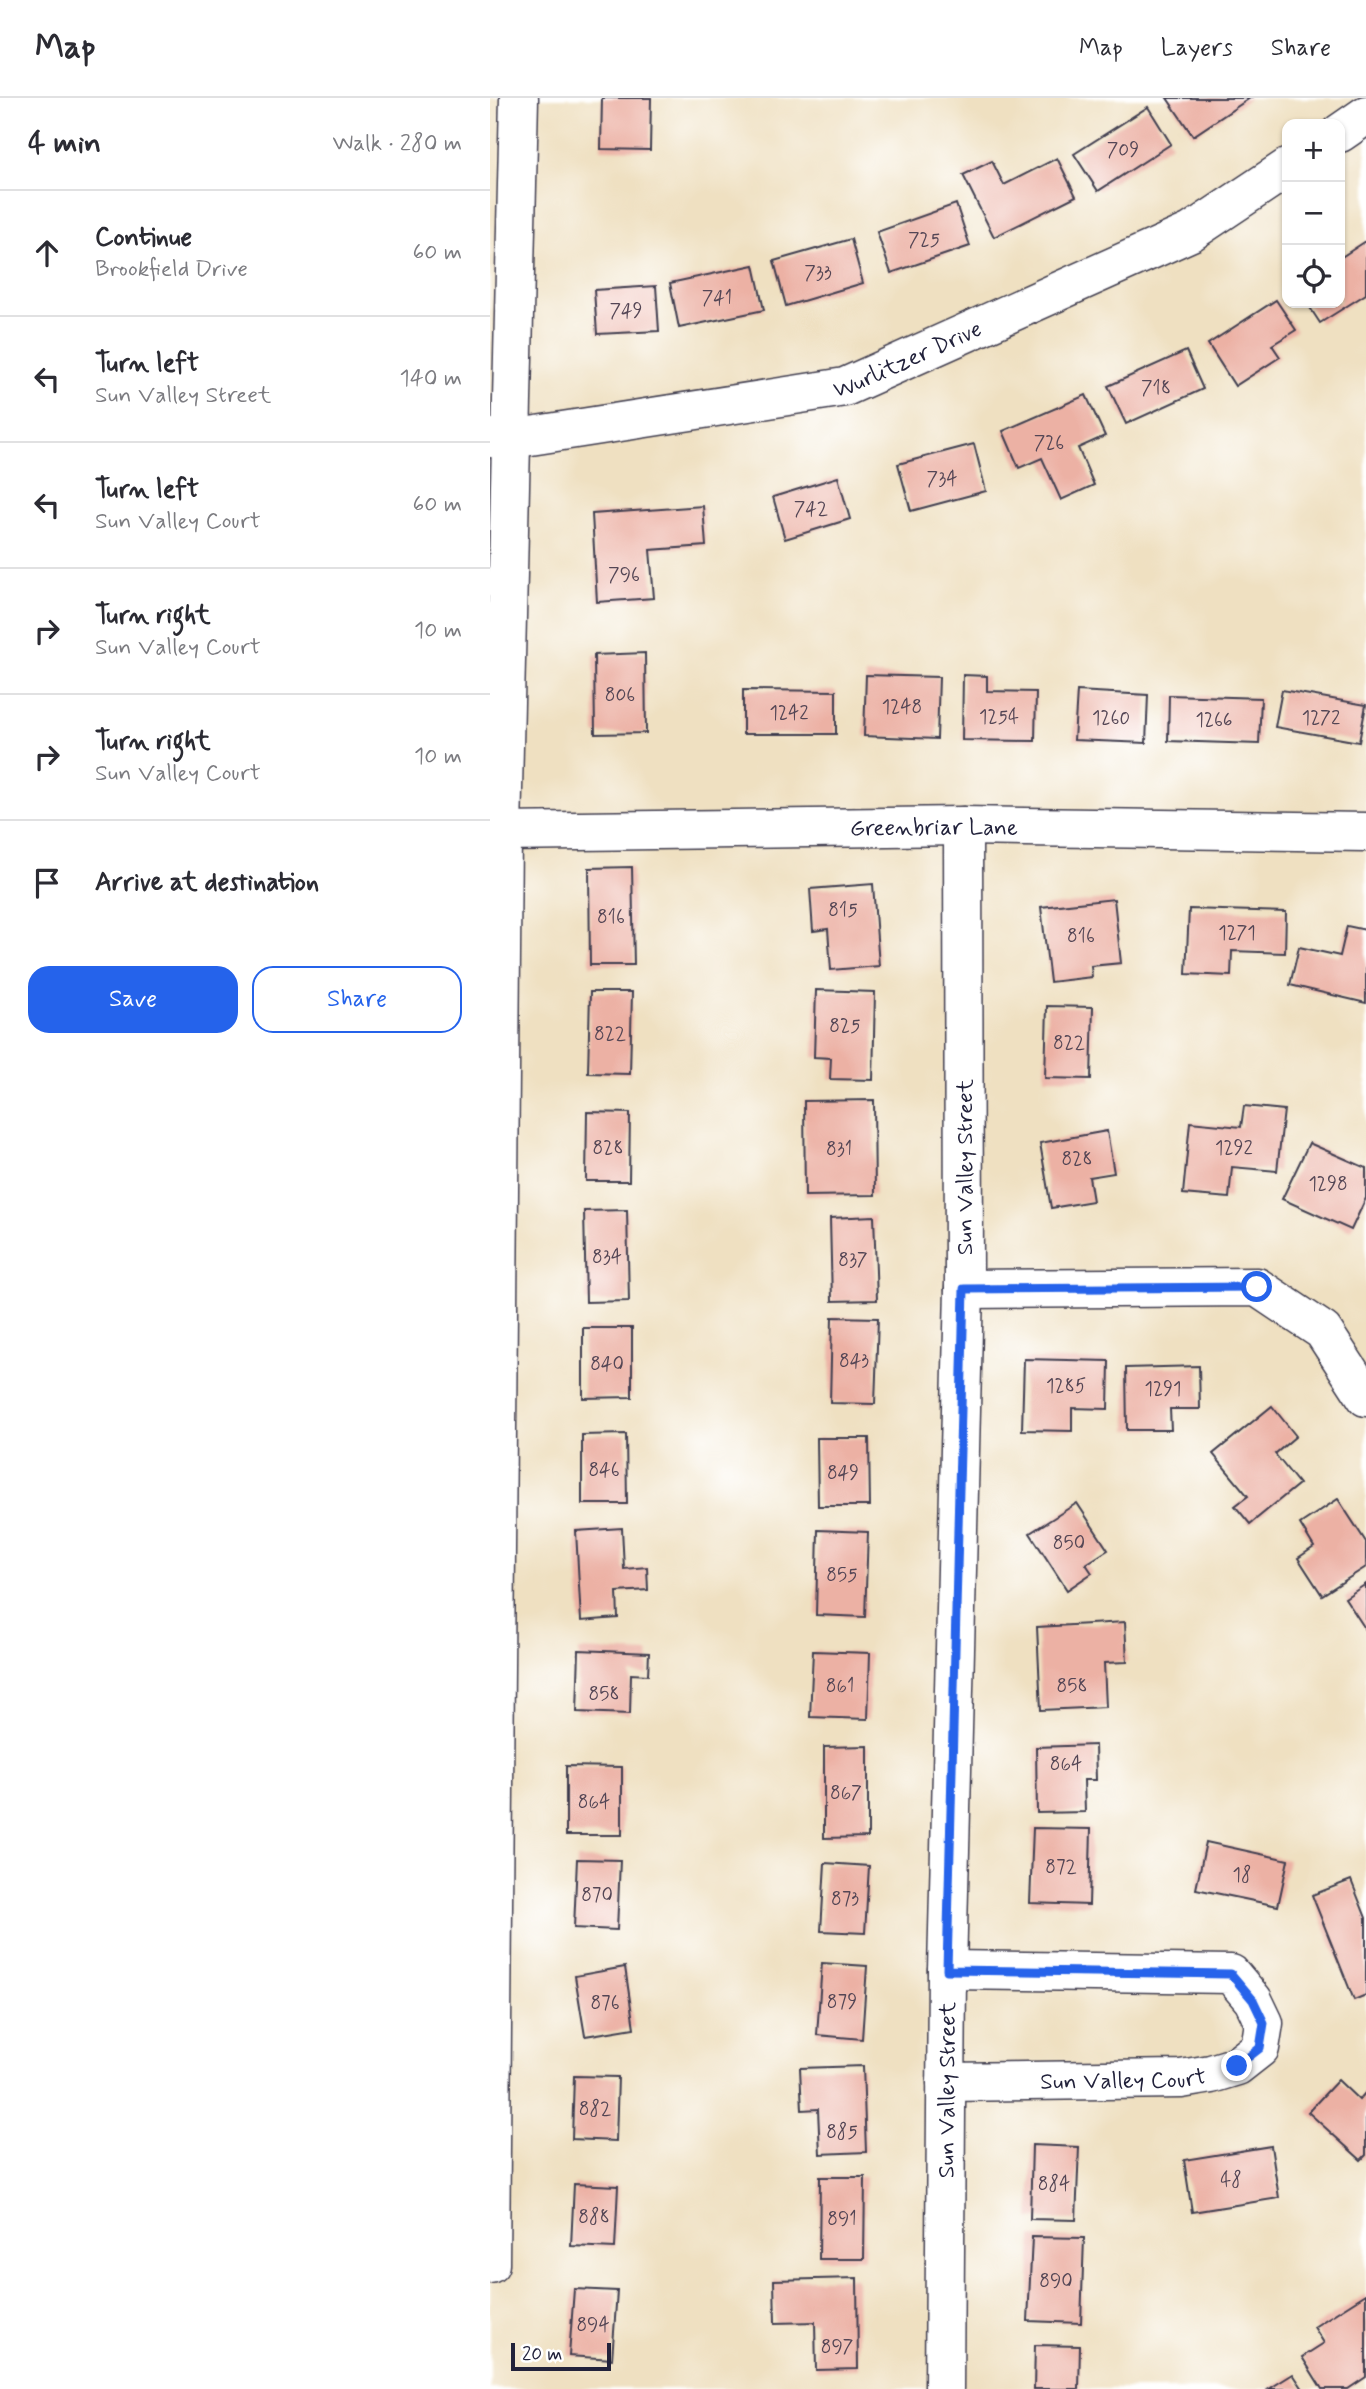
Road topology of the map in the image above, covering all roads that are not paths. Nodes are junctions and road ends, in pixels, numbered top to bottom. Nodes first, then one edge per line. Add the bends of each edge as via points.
1 (519, 98) edge
2 (1366, 115) edge
3 (1345, 130) edge
4 (1282, 171) edge
5 (501, 439) edge
6 (963, 826) junction
7 (502, 832) junction
8 (1366, 832) edge
9 (964, 1289) junction
10 (1366, 1397) edge
11 (947, 1970) junction
12 (946, 2082) junction
13 (490, 2264) edge
14 (944, 2389) edge

1 - 5 street
2 - 3 street
4 - 5 street, Wurlitzer Drive via 1191,232 845,387
5 - 7 street
6 - 7 street, Greenbriar Lane
6 - 8 street, Greenbriar Lane
6 - 9 street, Sun Valley Street
7 - 13 street
9 - 10 street via 1257,1287 1323,1331
9 - 11 street, Sun Valley Street
11 - 12 street, Sun Valley Street
11 - 12 street, Sun Valley Court via 1231,1974 1253,2000 1264,2023 1260,2048 1237,2066 1211,2074 1181,2079
12 - 14 street, Sun Valley Street

